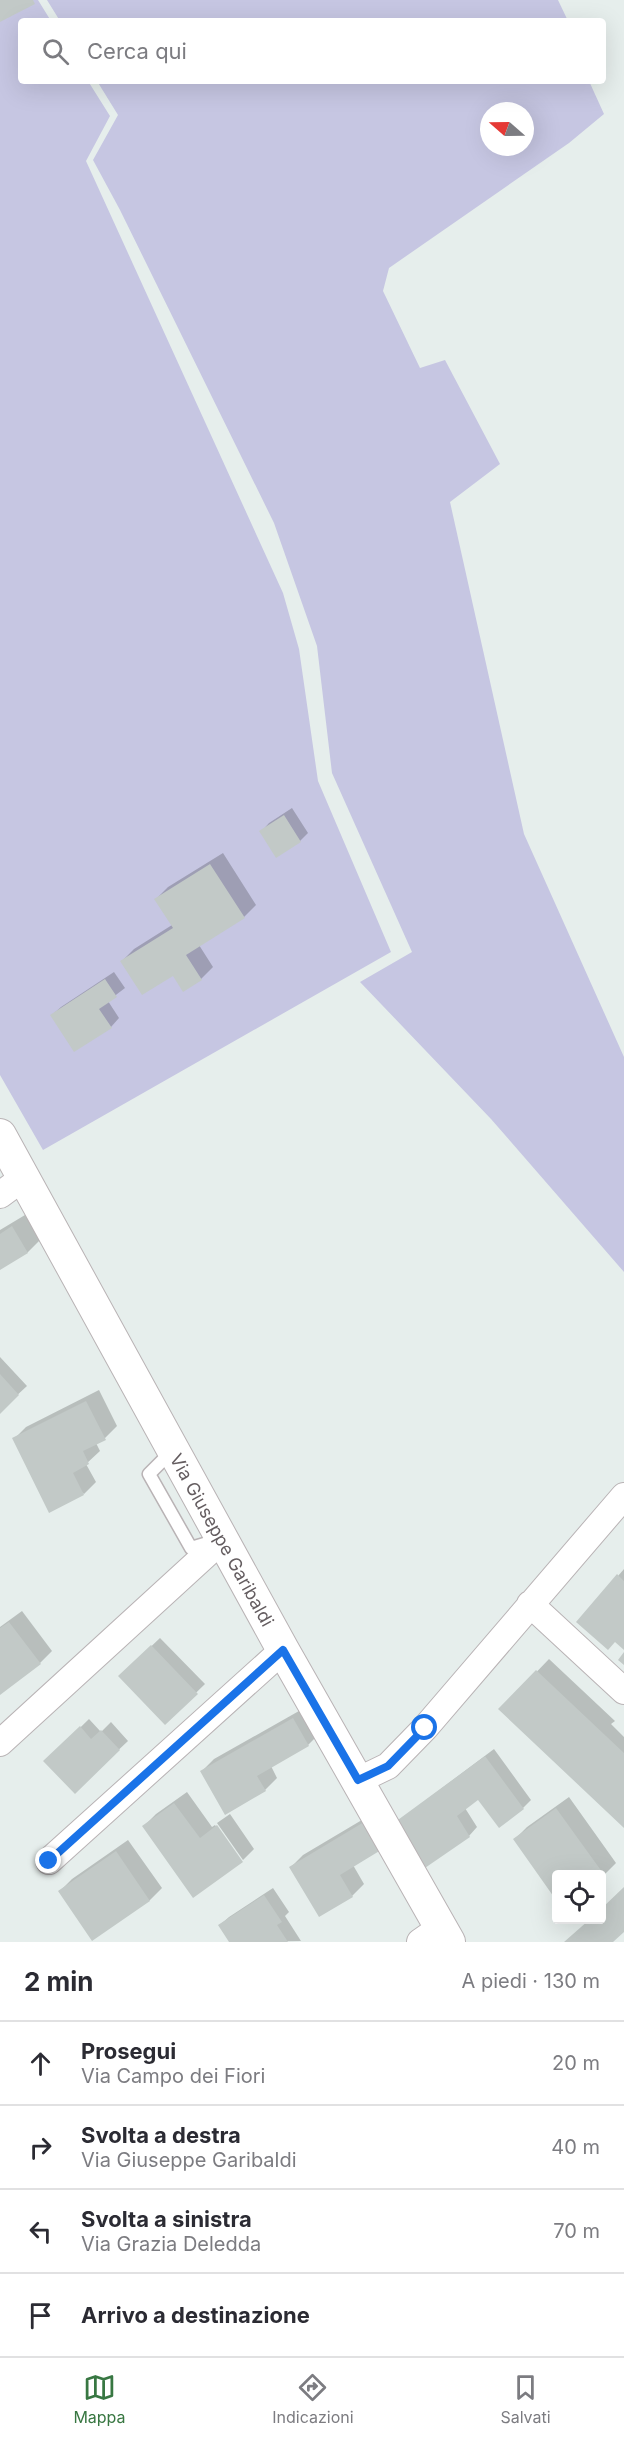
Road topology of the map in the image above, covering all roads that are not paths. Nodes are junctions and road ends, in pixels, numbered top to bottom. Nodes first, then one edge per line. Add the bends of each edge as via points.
1 (0, 1135) edge
2 (12, 1186) edge
3 (624, 1496) edge
4 (223, 1539) junction
5 (530, 1604) junction
6 (283, 1650) junction
7 (624, 1690) edge
8 (0, 1743) edge
9 (358, 1780) junction
10 (49, 1861) dead end
11 (436, 1937) edge

1 - 2 street, Via Giuseppe Garibaldi
2 - 4 street, Via Giuseppe Garibaldi
3 - 5 street
4 - 6 street, Via Giuseppe Garibaldi
4 - 8 street
5 - 7 street
5 - 9 street via 388,1766
6 - 9 street, Via Giuseppe Garibaldi
6 - 10 street
9 - 11 street, Via Giuseppe Garibaldi

